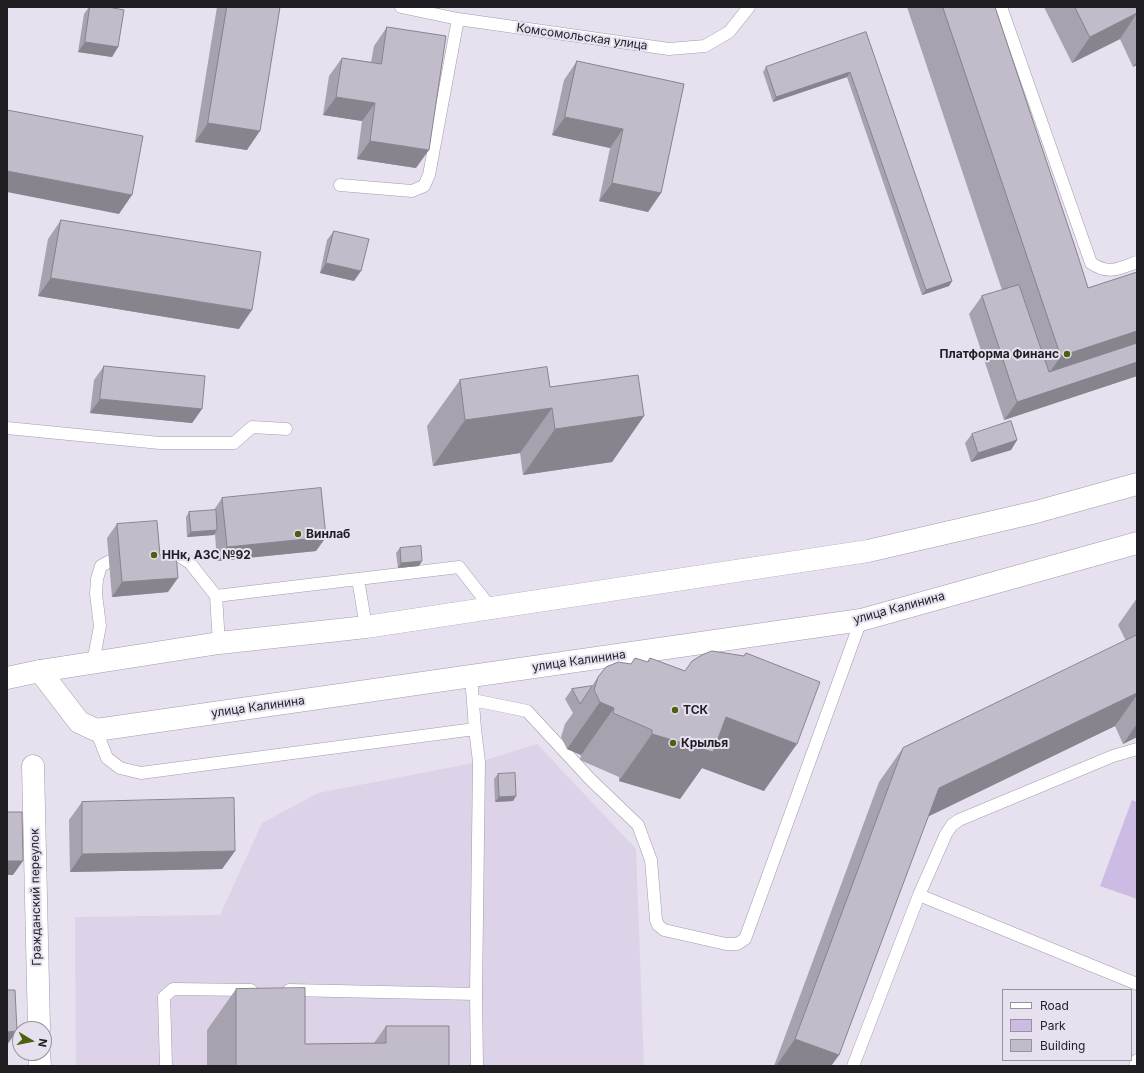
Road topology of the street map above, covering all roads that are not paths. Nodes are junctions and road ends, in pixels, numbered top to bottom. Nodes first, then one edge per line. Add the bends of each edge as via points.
1 (400, 7) edge
2 (749, 7) edge
3 (1001, 7) edge
4 (458, 19) junction
5 (340, 185) dead end
6 (1137, 262) edge
7 (7, 428) edge
8 (286, 429) dead end
9 (1137, 484) edge
10 (1137, 543) edge
11 (150, 558) edge
12 (110, 561) dead end
13 (358, 579) junction
14 (216, 596) junction
15 (491, 608) junction
16 (861, 620) junction
17 (366, 627) junction
18 (219, 643) junction
19 (93, 663) junction
20 (40, 671) junction
21 (471, 676) junction
22 (7, 678) edge
23 (473, 700) junction
24 (475, 729) junction
25 (96, 730) junction
26 (1137, 749) edge
27 (33, 766) dead end
28 (919, 895) junction
29 (1137, 984) edge
30 (263, 990) edge
31 (279, 990) edge
32 (476, 994) junction
33 (39, 1021) edge
34 (1137, 1060) edge
35 (166, 1066) edge
36 (477, 1066) edge
37 (853, 1066) edge
38 (1135, 1066) edge

1 - 4 lane, Комсомольская улица
2 - 4 lane, Комсомольская улица via 729,32 705,46 669,49
3 - 6 lane via 1091,263 1100,270 1114,271
4 - 5 lane via 424,186 412,191
7 - 8 lane via 160,443 234,443 252,427
9 - 15 street via 1036,512 868,551
10 - 16 street, улица Калинина
11 - 14 lane via 179,556 190,563
12 - 19 lane via 101,566 97,579 100,626
13 - 14 lane
13 - 15 lane via 459,567
13 - 17 lane
14 - 18 lane
15 - 17 street
16 - 21 street, улица Калинина
16 - 23 lane via 745,939 737,944 726,944 664,930 658,925 651,860 638,825 591,780 528,711
17 - 18 street
18 - 19 street
19 - 20 street
20 - 22 street
20 - 25 street via 79,722
21 - 23 lane
21 - 25 street, улица Калинина
23 - 24 lane
24 - 25 lane via 141,773 120,768 107,758
24 - 32 lane via 479,762
26 - 28 lane via 1113,756 959,820 946,834
27 - 33 street, Гражданский переулок
28 - 29 lane
28 - 37 lane
30 - 35 lane via 174,989 164,997
31 - 32 lane
32 - 36 lane
34 - 38 lane

